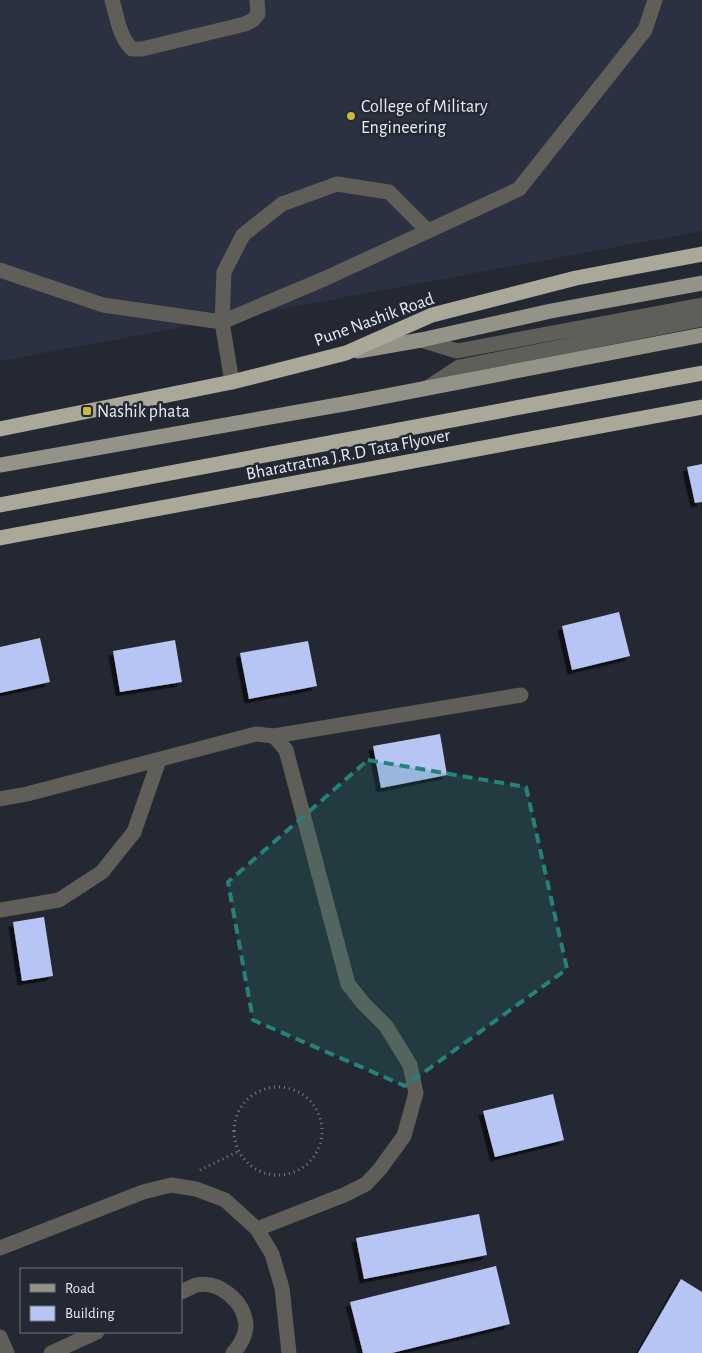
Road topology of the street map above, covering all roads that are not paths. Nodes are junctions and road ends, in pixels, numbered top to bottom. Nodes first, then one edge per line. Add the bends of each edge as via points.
1 (112, 0) edge
2 (257, 0) edge
3 (655, 0) edge
4 (428, 231) junction
5 (702, 254) edge
6 (0, 270) edge
7 (702, 283) edge
8 (702, 305) edge
9 (702, 319) edge
10 (222, 322) junction
11 (702, 335) edge
12 (421, 340) junction
13 (346, 353) junction
14 (702, 373) edge
15 (232, 382) junction
16 (426, 388) junction
17 (702, 407) edge
18 (0, 429) edge
19 (0, 465) edge
20 (0, 505) edge
21 (0, 538) edge
22 (521, 695) dead end
23 (274, 736) junction
24 (159, 760) junction
25 (0, 799) edge
26 (0, 910) edge
27 (257, 1229) junction
28 (0, 1248) edge
29 (182, 1292) edge
30 (95, 1333) edge
31 (0, 1337) edge
32 (7, 1353) edge
33 (51, 1353) edge
34 (233, 1353) edge
35 (289, 1353) edge

1 - 2 lane via 126,44 132,49 142,49 245,24 258,14
3 - 4 lane via 645,30 519,189
4 - 10 lane
4 - 10 lane via 389,192 337,184 282,204 243,235 224,272
5 - 13 highway, Pune Nashik Road via 576,278 432,315
6 - 10 lane via 103,305
7 - 12 main road via 551,311
8 - 12 lane via 457,351
9 - 16 lane via 459,367
10 - 15 lane
11 - 16 main road
12 - 13 main road
13 - 15 highway, Pune Nashik Road
14 - 20 highway
15 - 18 highway, Pune Nashik Road
16 - 19 main road
17 - 21 highway, Bharatratna J.R.D Tata Flyover
22 - 23 lane
23 - 24 lane via 256,734
23 - 27 lane via 286,750 348,984 386,1026 410,1065 416,1093 404,1136 366,1184
24 - 25 lane
24 - 26 lane via 134,832 102,872 59,900
27 - 28 lane via 225,1200 196,1189 171,1185 143,1192
27 - 35 lane via 272,1254 282,1288
29 - 34 lane via 196,1286 210,1286 223,1290 234,1299 246,1326 243,1338
30 - 33 lane
31 - 32 lane

